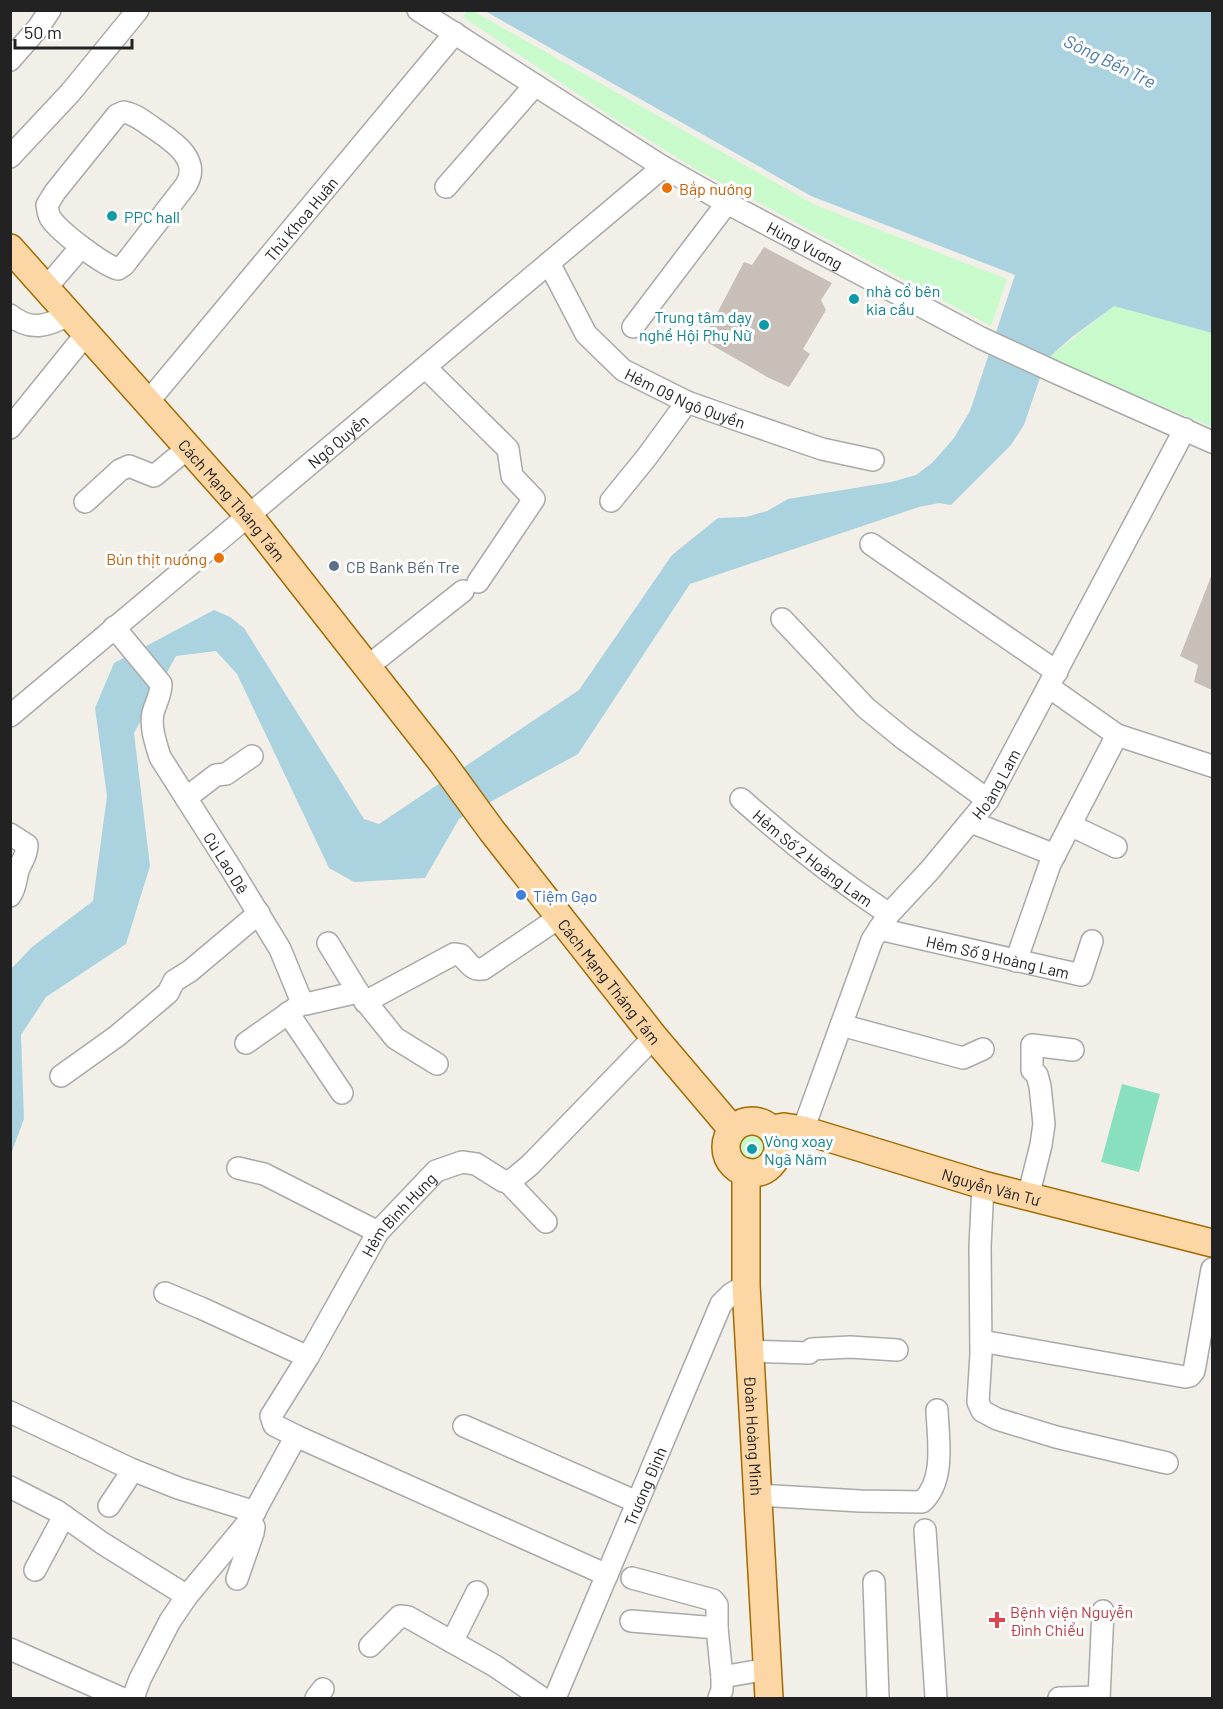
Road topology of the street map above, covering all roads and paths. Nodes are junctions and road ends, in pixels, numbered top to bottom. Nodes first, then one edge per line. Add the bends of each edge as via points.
1 (50, 10) edge
2 (138, 10) edge
3 (418, 10) edge
4 (454, 33) junction
5 (10, 60) edge
6 (536, 85) junction
7 (10, 158) edge
8 (663, 167) junction
9 (446, 187) dead end
10 (726, 203) junction
11 (81, 247) junction
12 (10, 248) edge
13 (549, 263) junction
14 (46, 288) junction
15 (14, 323) edge
16 (77, 324) junction
17 (633, 327) dead end
18 (426, 368) junction
19 (687, 402) junction
20 (147, 403) junction
21 (10, 428) edge
22 (1185, 429) junction
23 (1212, 442) edge
24 (188, 448) junction
25 (873, 460) dead end
26 (611, 501) dead end
27 (86, 502) dead end
28 (249, 516) junction
29 (871, 544) dead end
30 (782, 619) dead end
31 (114, 627) junction
32 (367, 667) junction
33 (1053, 680) junction
34 (10, 716) edge
35 (1117, 735) junction
36 (252, 756) dead end
37 (1212, 766) edge
38 (186, 798) junction
39 (741, 799) dead end
40 (988, 800) junction
41 (971, 822) junction
42 (1070, 825) junction
43 (10, 834) edge
44 (1116, 847) dead end
45 (1055, 855) junction
46 (10, 896) edge
47 (259, 913) junction
48 (560, 916) junction
49 (884, 921) junction
50 (1092, 941) dead end
51 (328, 943) dead end
52 (1016, 961) junction
53 (362, 997) junction
54 (296, 1008) junction
55 (842, 1025) junction
56 (654, 1036) junction
57 (246, 1042) dead end
58 (983, 1049) dead end
59 (1073, 1050) dead end
60 (437, 1064) dead end
61 (61, 1076) dead end
62 (342, 1093) dead end
63 (732, 1129) junction
64 (772, 1129) junction
65 (803, 1130) junction
66 (238, 1168) dead end
67 (746, 1172) junction
68 (507, 1181) junction
69 (983, 1185) junction
70 (1028, 1197) junction
71 (546, 1222) dead end
72 (378, 1232) junction
73 (1212, 1243) edge
74 (1212, 1269) edge
75 (746, 1285) junction
76 (165, 1293) dead end
77 (981, 1341) junction
78 (897, 1350) dead end
79 (750, 1351) junction
80 (308, 1357) junction
81 (937, 1410) dead end
82 (10, 1412) edge
83 (464, 1426) dead end
84 (296, 1436) junction
85 (1167, 1462) dead end
86 (134, 1470) junction
87 (10, 1487) edge
88 (758, 1495) junction
89 (638, 1502) junction
90 (109, 1506) dead end
91 (64, 1516) junction
92 (253, 1516) junction
93 (925, 1530) dead end
94 (35, 1570) dead end
95 (607, 1575) junction
96 (632, 1578) dead end
97 (237, 1579) dead end
98 (874, 1582) dead end
99 (477, 1592) dead end
100 (187, 1596) junction
101 (1103, 1611) dead end
102 (631, 1621) dead end
103 (717, 1628) junction
104 (452, 1642) junction
105 (370, 1646) dead end
106 (10, 1649) edge
107 (768, 1669) junction
108 (722, 1677) junction
109 (121, 1698) edge
110 (133, 1698) edge
111 (542, 1698) edge
112 (555, 1698) edge
113 (719, 1698) edge
114 (770, 1698) edge
115 (878, 1698) edge
116 (936, 1698) edge
117 (1059, 1698) edge
118 (1099, 1698) edge

1 - 5 street
2 - 7 street
3 - 4 street, Hùng Vương
4 - 6 street, Hùng Vương
4 - 20 street, Thủ Khoa Huân
6 - 8 street, Hùng Vương
6 - 9 street
8 - 10 street, Hùng Vương
8 - 13 street, Ngô Quyền
10 - 17 street
10 - 22 street, Hùng Vương via 981,338
11 - 11 street via 50,218 47,205 117,115 124,111 132,113 185,154 190,166 188,181 118,269
11 - 14 street
12 - 14 main road, Cách Mạng Tháng Tám
13 - 18 street, Ngô Quyền
13 - 19 street, Hẻm 09 Ngô Quyền via 586,334 623,370
14 - 16 main road, Cách Mạng Tháng Tám
15 - 16 street
16 - 20 main road, Cách Mạng Tháng Tám
16 - 21 street
18 - 28 street, Ngô Quyền
18 - 32 street via 508,449 512,476 534,498 471,586
19 - 25 street, Hẻm 09 Ngô Quyền via 822,449
19 - 26 street
20 - 24 main road, Cách Mạng Tháng Tám
22 - 23 street, Hùng Vương
22 - 33 street, Hoàng Lam
24 - 27 street via 154,476 129,466 120,470
24 - 28 main road, Cách Mạng Tháng Tám
28 - 31 street, Ngô Quyền
28 - 32 main road, Cách Mạng Tháng Tám
29 - 33 street
30 - 40 street via 866,708
31 - 34 street, Ngô Quyền
31 - 38 street, Cù Lao Dê via 160,684 154,735 160,758
32 - 48 main road, Cách Mạng Tháng Tám
33 - 35 street
33 - 40 street, Hoàng Lam
35 - 37 street
35 - 42 street
36 - 38 street via 226,774 216,775
38 - 47 street, Cù Lao Dê
39 - 49 street, Hẻm Số 2 Hoàng Lam
40 - 41 street, Hoàng Lam
41 - 45 street
41 - 49 street, Hoàng Lam
42 - 44 street
42 - 45 street
43 - 46 street via 27,845 27,853
45 - 52 street
47 - 54 street, Cù Lao Dê via 280,949
47 - 61 street via 174,981 168,993 117,1036
48 - 53 street via 483,969 473,968 461,955 454,954
48 - 56 main road, Cách Mạng Tháng Tám
49 - 52 street, Hẻm Số 9 Hoàng Lam
49 - 55 street, Hoàng Lam via 872,940
50 - 52 street, Hẻm Số 9 Hoàng Lam via 1081,975
51 - 53 street
53 - 54 street
53 - 60 street via 394,1038
54 - 57 street
54 - 62 street, Cù Lao Dê
55 - 58 street via 963,1058
55 - 65 street, Hoàng Lam
56 - 63 main road, Cách Mạng Tháng Tám
56 - 68 street via 530,1165
59 - 70 street via 1032,1046 1032,1070 1040,1086 1044,1124
63 - 64 main road via 739,1123 756,1120
63 - 67 main road via 725,1145 727,1154 731,1163
64 - 65 main road, Nguyễn Văn Tư
64 - 67 main road via 778,1144 775,1160 763,1171
65 - 69 main road, Nguyễn Văn Tư
66 - 72 street via 264,1173
67 - 75 main road, Đoàn Hoàng Minh
68 - 71 street, Hẻm Bình Hưng
68 - 72 street, Hẻm Bình Hưng via 476,1164 462,1162 436,1171
69 - 70 main road, Nguyễn Văn Tư
69 - 77 street
70 - 73 main road, Nguyễn Văn Tư
72 - 80 street, Hẻm Bình Hưng
74 - 77 street via 1190,1376
75 - 79 main road, Đoàn Hoàng Minh
75 - 89 street, Trương Định via 720,1304
76 - 80 street
77 - 85 street via 978,1402 982,1411 1056,1437
78 - 79 street via 850,1347 812,1349 809,1353
79 - 88 main road, Đoàn Hoàng Minh
80 - 84 street, Hẻm Bình Hưng via 271,1416 274,1425
81 - 88 street via 937,1473 922,1502
82 - 86 street
83 - 89 street
84 - 92 street
84 - 95 street
86 - 90 street
86 - 92 street
87 - 91 street
88 - 107 main road, Đoàn Hoàng Minh
89 - 95 street, Trương Định
91 - 94 street
91 - 100 street
92 - 97 street via 253,1533
92 - 100 street
93 - 116 street
95 - 112 street, Trương Định
96 - 103 street via 713,1600 717,1605
98 - 115 street
99 - 104 street
100 - 110 street
101 - 118 street
102 - 103 street
103 - 108 street
104 - 105 street via 400,1616
104 - 111 street
106 - 109 street
107 - 108 street
107 - 114 main road, Đoàn Hoàng Minh
108 - 113 street
117 - 118 street

